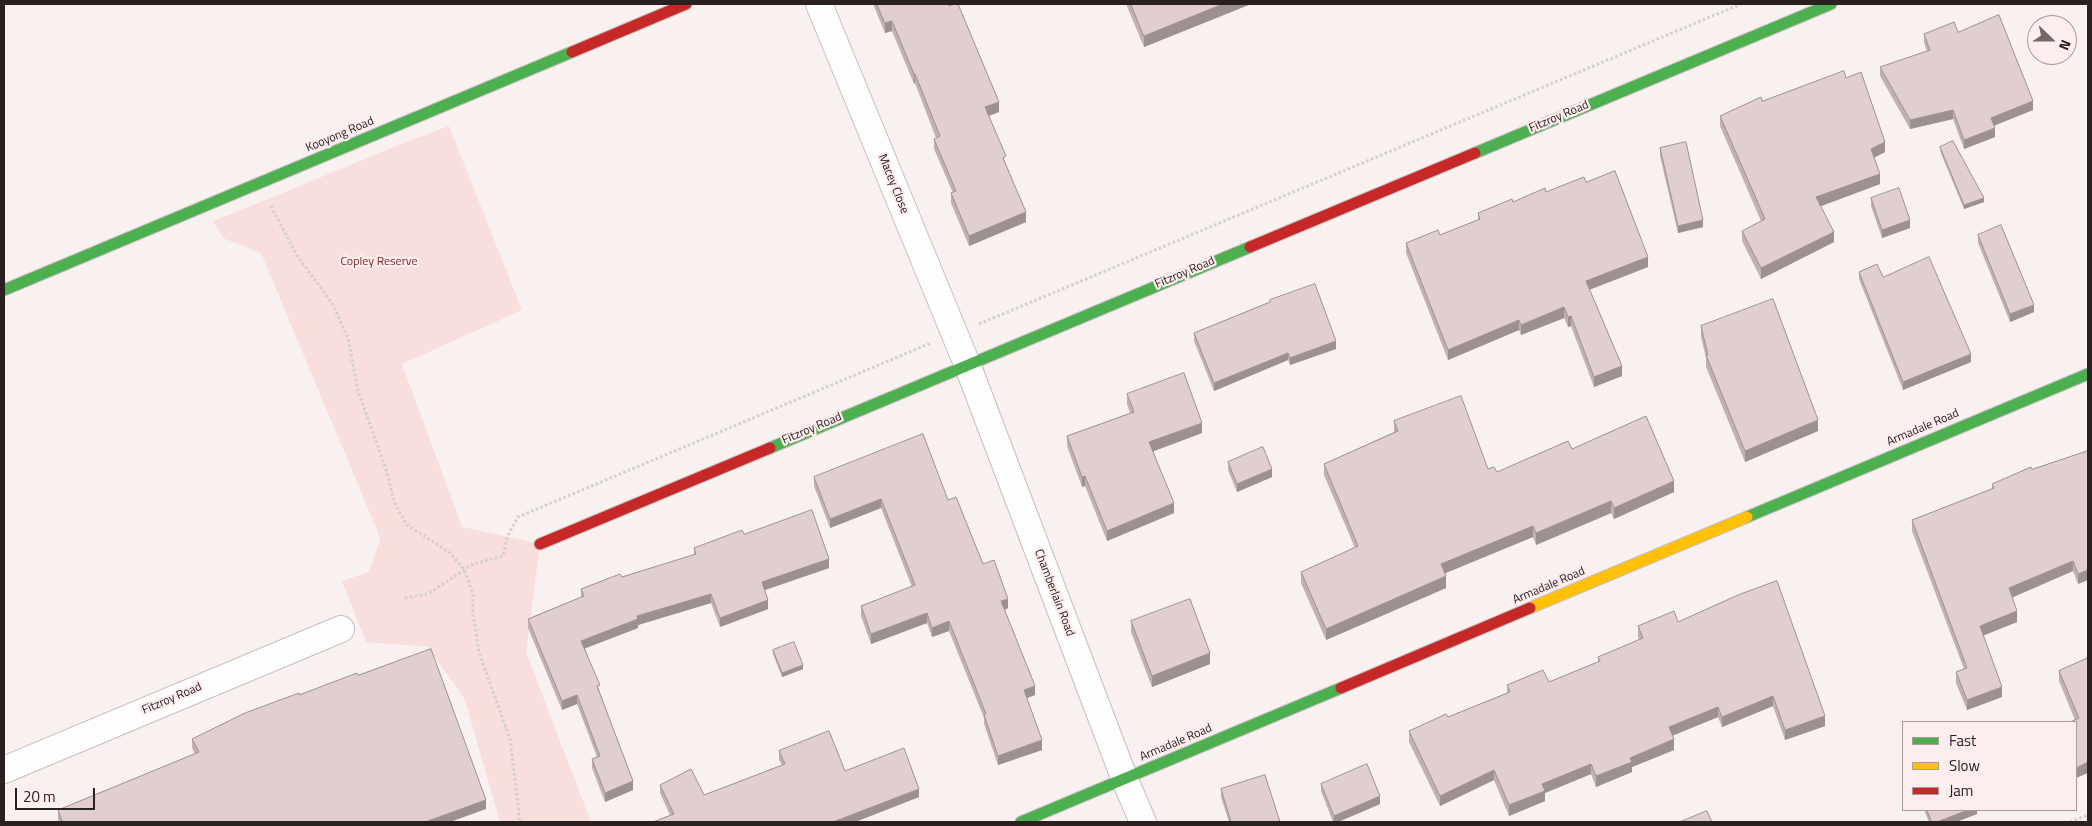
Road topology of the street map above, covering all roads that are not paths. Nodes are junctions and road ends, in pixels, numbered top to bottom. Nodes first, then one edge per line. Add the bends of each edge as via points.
1 (686, 4) edge
2 (819, 4) edge
3 (1831, 4) edge
4 (4, 290) edge
5 (967, 364) junction
6 (2088, 374) edge
7 (540, 544) dead end
8 (341, 628) dead end
9 (4, 770) edge
10 (1125, 780) junction
11 (1021, 822) edge
12 (1143, 822) edge

1 - 4 street, Kooyong Road
2 - 5 street, Macey Close
3 - 5 street, Fitzroy Road
5 - 7 street, Fitzroy Road
5 - 10 street, Chamberlain Road
6 - 10 street, Armadale Road
8 - 9 street, Fitzroy Road
10 - 11 street, Armadale Road
10 - 12 street, Chamberlain Road

